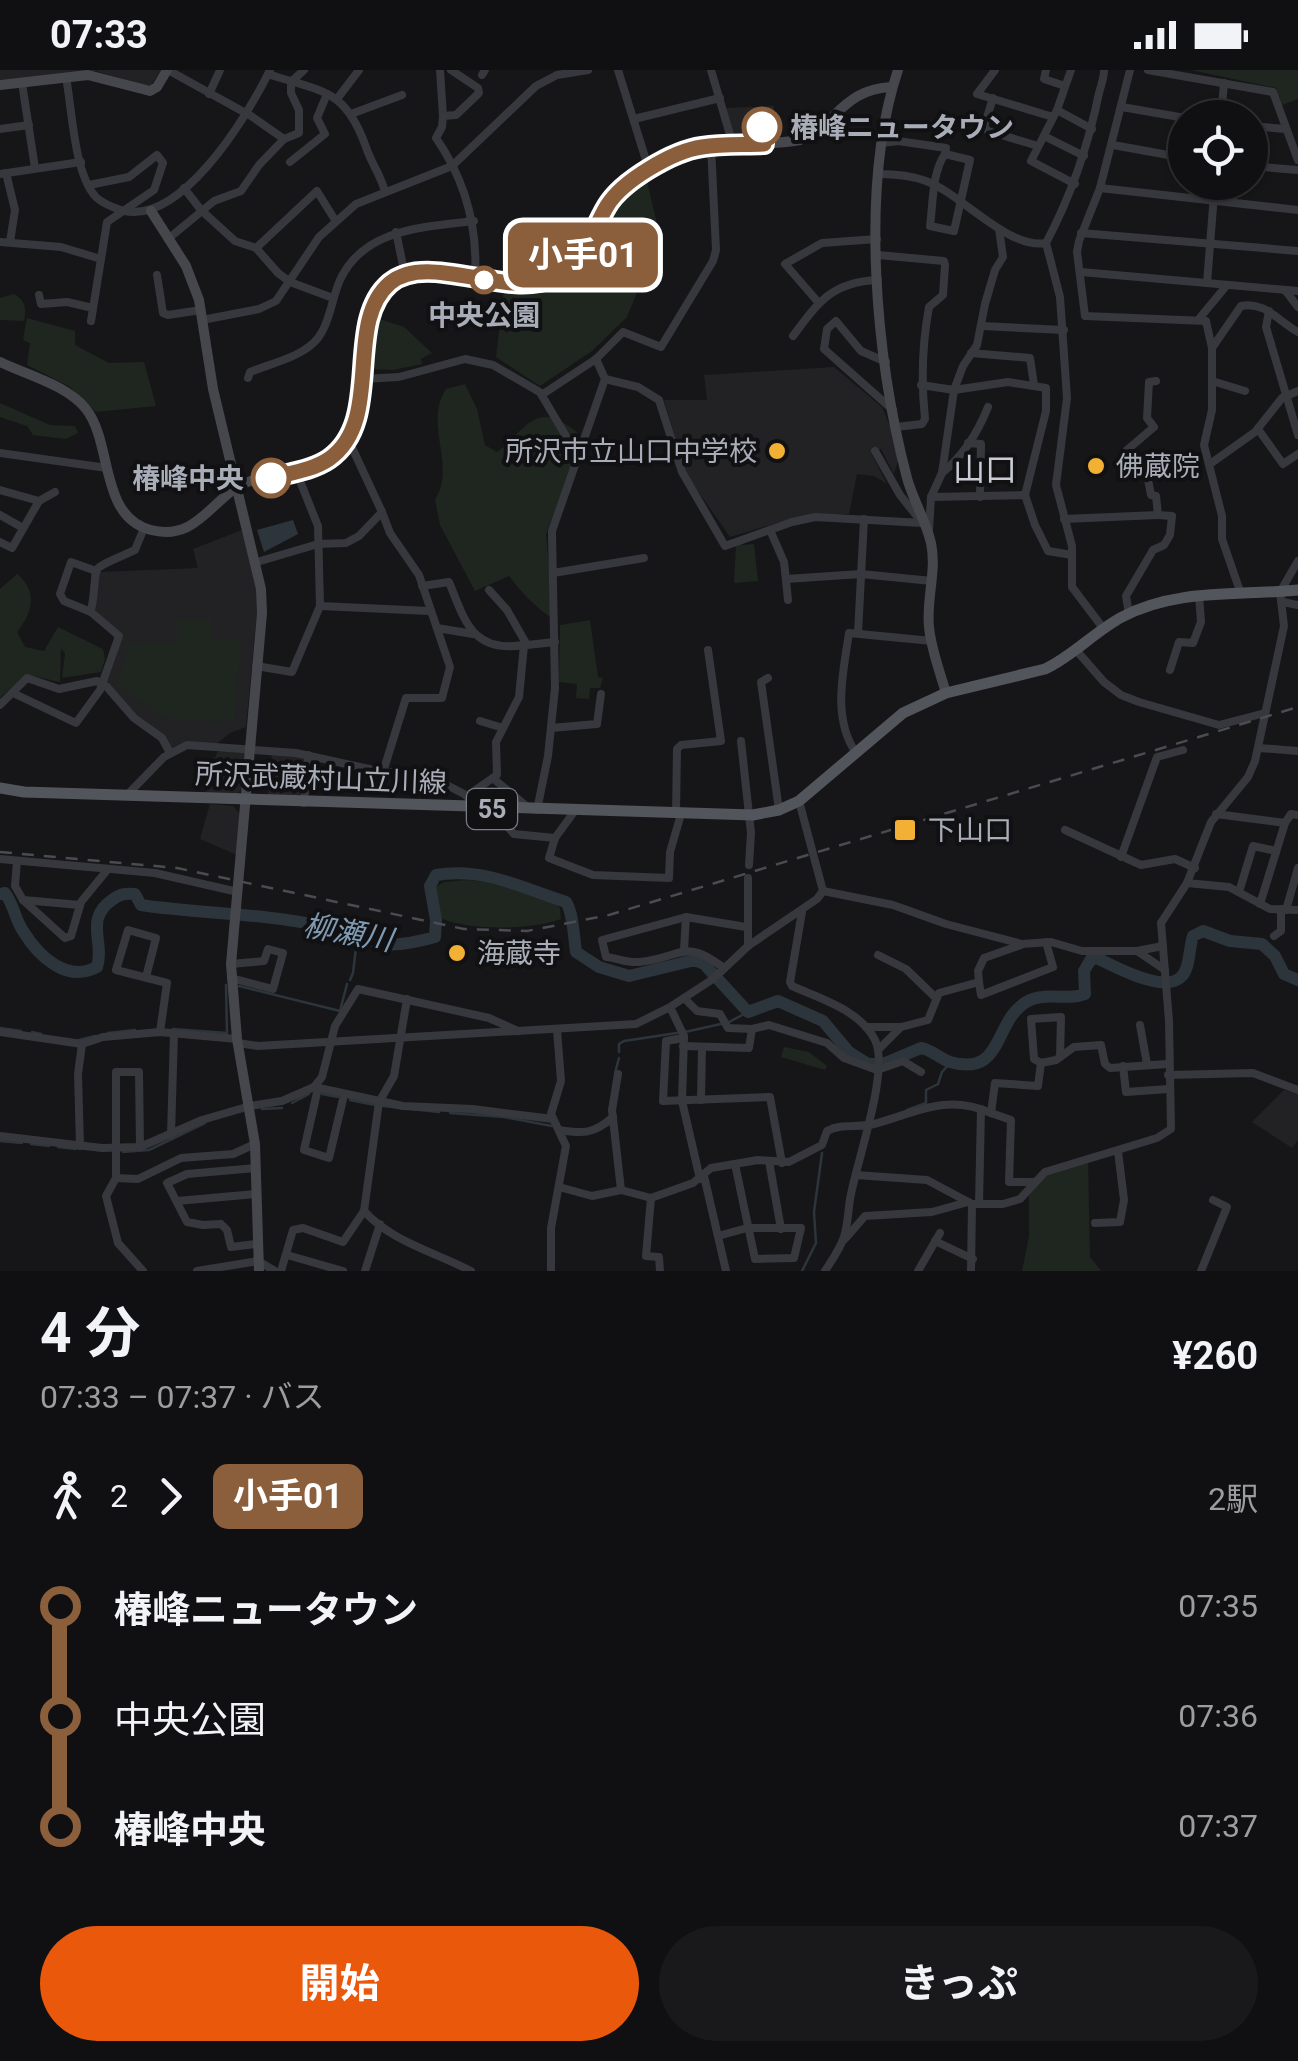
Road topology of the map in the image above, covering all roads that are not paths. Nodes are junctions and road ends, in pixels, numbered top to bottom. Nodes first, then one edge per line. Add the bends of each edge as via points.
1 (168, 70) edge
2 (220, 70) edge
3 (304, 70) edge
4 (359, 70) edge
5 (440, 70) edge
6 (450, 70) edge
7 (588, 70) edge
8 (618, 70) edge
9 (711, 70) edge
10 (896, 70) edge
11 (995, 70) edge
12 (1046, 70) edge
13 (1071, 70) edge
14 (1104, 70) edge
15 (1130, 70) edge
16 (1148, 70) edge
17 (269, 72) edge
18 (1182, 73) edge
19 (549, 74) edge
20 (66, 77) junction
21 (22, 82) junction
22 (290, 82) junction
23 (1224, 83) junction
24 (0, 85) edge
25 (1065, 86) junction
26 (892, 87) junction
27 (209, 94) junction
28 (327, 94) junction
29 (402, 95) dead end
30 (720, 98) junction
31 (993, 98) junction
32 (337, 99) junction
33 (1223, 100) edge
34 (1122, 107) junction
35 (351, 114) junction
36 (1055, 114) junction
37 (247, 115) junction
38 (1168, 115) edge
39 (443, 116) junction
40 (634, 118) junction
41 (29, 125) junction
42 (1268, 128) edge
43 (1092, 129) junction
44 (1286, 129) junction
45 (0, 130) edge
46 (1044, 136) junction
47 (284, 139) junction
48 (882, 142) junction
49 (733, 145) junction
50 (1113, 145) junction
51 (711, 146) junction
52 (1038, 146) junction
53 (944, 154) junction
54 (1168, 155) edge
55 (1084, 156) junction
56 (1298, 160) edge
57 (80, 162) junction
58 (290, 162) dead end
59 (452, 166) junction
60 (36, 168) junction
61 (1268, 168) edge
62 (649, 170) junction
63 (1298, 170) edge
64 (3, 174) edge
65 (878, 174) junction
66 (1074, 184) junction
67 (89, 185) junction
68 (935, 185) junction
69 (184, 188) junction
70 (1100, 188) junction
71 (385, 192) junction
72 (959, 200) junction
73 (1213, 200) edge
74 (1068, 203) junction
75 (1213, 203) junction
76 (201, 210) junction
77 (1298, 210) edge
78 (151, 211) junction
79 (124, 212) junction
80 (1091, 212) junction
81 (335, 220) junction
82 (474, 221) junction
83 (999, 229) junction
84 (396, 232) junction
85 (1082, 233) junction
86 (168, 238) junction
87 (877, 239) junction
88 (5, 242) edge
89 (1046, 243) junction
90 (1210, 243) junction
91 (256, 248) junction
92 (1298, 251) edge
93 (878, 255) junction
94 (102, 258) junction
95 (1081, 272) junction
96 (157, 275) dead end
97 (405, 275) junction
98 (475, 279) junction
99 (878, 280) junction
100 (290, 282) junction
101 (1207, 283) junction
102 (1227, 285) junction
103 (1284, 290) junction
104 (1298, 291) edge
105 (40, 295) dead end
106 (334, 298) junction
107 (818, 302) junction
108 (1298, 307) edge
109 (92, 308) junction
110 (1269, 311) junction
111 (202, 315) junction
112 (1198, 320) junction
113 (91, 321) dead end
114 (982, 326) junction
115 (1064, 330) junction
116 (1298, 332) edge
117 (792, 336) dead end
118 (1212, 348) junction
119 (971, 353) junction
120 (596, 359) junction
121 (0, 362) edge
122 (886, 362) junction
123 (248, 378) dead end
124 (605, 378) junction
125 (362, 379) junction
126 (1212, 381) junction
127 (1156, 382) dead end
128 (921, 384) junction
129 (1034, 385) junction
130 (954, 390) junction
131 (1245, 391) dead end
132 (1298, 391) edge
133 (540, 394) junction
134 (1284, 397) junction
135 (988, 408) dead end
136 (894, 411) junction
137 (896, 426) junction
138 (1258, 429) junction
139 (1298, 436) edge
140 (348, 439) junction
141 (968, 443) junction
142 (875, 451) dead end
143 (0, 453) edge
144 (1298, 454) edge
145 (1210, 464) junction
146 (107, 468) junction
147 (574, 470) junction
148 (296, 471) junction
149 (942, 472) junction
150 (908, 482) junction
151 (894, 485) junction
152 (237, 487) junction
153 (2, 490) edge
154 (55, 492) dead end
155 (1024, 495) junction
156 (980, 496) junction
157 (931, 497) junction
158 (39, 501) junction
159 (0, 504) edge
160 (382, 512) junction
161 (0, 515) edge
162 (1158, 515) junction
163 (864, 519) junction
164 (1064, 519) junction
165 (23, 528) junction
166 (144, 528) junction
167 (926, 529) junction
168 (770, 530) junction
169 (0, 542) edge
170 (318, 544) junction
171 (1072, 556) junction
172 (644, 558) dead end
173 (1298, 561) edge
174 (256, 562) junction
175 (96, 571) junction
176 (552, 573) junction
177 (861, 574) junction
178 (786, 579) junction
179 (932, 582) junction
180 (422, 586) junction
181 (489, 590) dead end
182 (1298, 590) edge
183 (1241, 594) junction
184 (1199, 595) junction
185 (1282, 597) junction
186 (788, 600) dead end
187 (1298, 604) edge
188 (320, 606) junction
189 (430, 611) junction
190 (91, 612) junction
191 (1128, 614) junction
192 (436, 628) junction
193 (1104, 628) junction
194 (858, 633) junction
195 (473, 634) junction
196 (932, 641) junction
197 (555, 642) junction
198 (525, 645) junction
199 (708, 650) dead end
200 (1076, 650) junction
201 (256, 666) junction
202 (1170, 670) dead end
203 (768, 678) dead end
204 (101, 683) junction
205 (13, 693) junction
206 (946, 693) junction
207 (602, 694) dead end
208 (0, 705) edge
209 (1265, 712) junction
210 (480, 720) dead end
211 (503, 728) junction
212 (551, 728) junction
213 (741, 741) dead end
214 (1259, 748) junction
215 (250, 750) junction
216 (1183, 750) dead end
217 (1298, 751) edge
218 (170, 753) junction
219 (856, 753) junction
220 (308, 755) junction
221 (383, 772) junction
222 (495, 780) junction
223 (0, 788) edge
224 (127, 796) junction
225 (467, 796) junction
226 (246, 801) junction
227 (799, 801) junction
228 (304, 803) junction
229 (486, 808) junction
230 (534, 810) junction
231 (779, 810) junction
232 (574, 812) junction
233 (678, 814) junction
234 (1216, 814) junction
235 (748, 815) junction
236 (1298, 815) edge
237 (1286, 823) junction
238 (1065, 830) dead end
239 (554, 838) junction
240 (1276, 851) junction
241 (1121, 858) junction
242 (0, 859) edge
243 (17, 860) junction
244 (749, 865) dead end
245 (1195, 868) junction
246 (1298, 868) edge
247 (108, 869) junction
248 (748, 878) dead end
249 (1188, 883) junction
250 (823, 890) junction
251 (1240, 892) junction
252 (238, 898) junction
253 (23, 900) junction
254 (1260, 904) junction
255 (80, 905) junction
256 (1284, 910) junction
257 (1298, 910) edge
258 (802, 912) junction
259 (686, 917) junction
260 (746, 927) junction
261 (1274, 936) dead end
262 (1046, 942) junction
263 (1022, 944) junction
264 (748, 946) junction
265 (1163, 946) junction
266 (684, 950) junction
267 (1138, 952) junction
268 (878, 954) dead end
269 (232, 964) junction
270 (1166, 970) junction
271 (719, 973) junction
272 (146, 977) junction
273 (232, 978) junction
274 (979, 982) junction
275 (684, 998) junction
276 (936, 998) junction
277 (407, 999) junction
278 (670, 1007) junction
279 (1140, 1025) dead end
280 (866, 1027) junction
281 (901, 1027) junction
282 (752, 1029) junction
283 (557, 1030) junction
284 (518, 1031) junction
285 (0, 1032) edge
286 (160, 1032) junction
287 (174, 1032) junction
288 (399, 1037) junction
289 (683, 1037) junction
290 (331, 1040) junction
291 (237, 1041) junction
292 (82, 1044) junction
293 (702, 1047) junction
294 (1060, 1057) junction
295 (878, 1061) junction
296 (1040, 1063) junction
297 (1147, 1064) junction
298 (1168, 1064) junction
299 (1123, 1066) junction
300 (921, 1072) dead end
301 (618, 1074) dead end
302 (1168, 1075) junction
303 (316, 1088) junction
304 (1168, 1089) junction
305 (1298, 1090) edge
306 (344, 1095) junction
307 (701, 1100) junction
308 (682, 1101) junction
309 (379, 1102) junction
310 (250, 1106) junction
311 (986, 1111) junction
312 (613, 1116) junction
313 (553, 1119) junction
314 (870, 1126) junction
315 (559, 1130) junction
316 (2, 1134) edge
317 (171, 1136) junction
318 (255, 1144) junction
319 (80, 1146) junction
320 (117, 1148) junction
321 (140, 1148) junction
322 (1118, 1151) junction
323 (769, 1162) junction
324 (782, 1163) junction
325 (735, 1164) junction
326 (257, 1168) junction
327 (856, 1175) junction
328 (116, 1178) junction
329 (702, 1178) junction
330 (1033, 1182) junction
331 (559, 1187) junction
332 (621, 1190) junction
333 (256, 1194) junction
334 (650, 1198) junction
335 (1213, 1200) dead end
336 (177, 1201) junction
337 (973, 1203) junction
338 (364, 1211) junction
339 (1096, 1222) dead end
340 (380, 1224) junction
341 (748, 1228) junction
342 (781, 1228) junction
343 (718, 1236) junction
344 (842, 1242) junction
345 (256, 1244) junction
346 (288, 1254) junction
347 (973, 1259) junction
348 (259, 1266) edge
349 (143, 1271) edge
350 (196, 1271) edge
351 (278, 1271) edge
352 (343, 1271) edge
353 (366, 1271) edge
354 (471, 1271) edge
355 (551, 1271) edge
356 (660, 1271) edge
357 (726, 1271) edge
358 (825, 1271) edge
359 (918, 1271) edge
360 (971, 1271) edge
361 (1200, 1271) edge

1 - 20 street via 150,92 97,76
1 - 27 street
2 - 27 street
3 - 22 street
4 - 32 street
5 - 39 street
6 - 39 street via 479,93 456,115
7 - 19 street
8 - 40 street
9 - 30 street
10 - 26 street
11 - 31 street via 977,94
12 - 25 street via 1044,79
13 - 25 street
14 - 43 street
15 - 34 street
16 - 18 street
17 - 22 street
17 - 37 street
18 - 23 street
19 - 59 street
20 - 21 street
20 - 57 street
21 - 24 street
21 - 41 street
22 - 28 street
22 - 47 street via 298,134
23 - 33 street
23 - 44 street via 1273,92
25 - 36 street
26 - 48 street
26 - 49 street via 850,98 800,140
27 - 37 street
28 - 32 street
28 - 58 street via 317,118 325,134
29 - 35 street
30 - 40 street
30 - 49 street
31 - 36 street
31 - 52 street via 984,127
32 - 35 street
34 - 38 street
34 - 50 street
35 - 71 street
36 - 43 street
36 - 46 street
37 - 47 street
37 - 69 street
39 - 59 street via 436,138
40 - 62 street
41 - 45 street
41 - 60 street
42 - 44 street
43 - 55 street
44 - 56 street
46 - 52 street
46 - 55 street
47 - 76 street via 244,188
48 - 53 street via 946,148
48 - 65 street
49 - 51 street
50 - 54 street
50 - 70 street
51 - 62 street
51 - 120 street via 713,261 661,347 624,332
52 - 66 street via 1032,161
53 - 68 street
53 - 72 street via 970,160
55 - 66 street
57 - 60 street
57 - 67 street
59 - 71 street
59 - 82 street
60 - 64 street
61 - 63 street
62 - 98 street via 614,196 590,246 567,271 535,284
64 - 88 street via 15,210
65 - 68 street
65 - 87 street
66 - 74 street
67 - 79 street via 103,204
67 - 79 street via 128,178 157,155 162,163 154,190
68 - 72 street
68 - 72 street via 930,226 954,230
69 - 76 street
69 - 78 street
70 - 75 street
70 - 80 street
71 - 81 street
72 - 83 street
73 - 75 street
74 - 80 street
74 - 89 street
75 - 77 street
75 - 90 street
76 - 86 street
76 - 91 street via 235,241
78 - 79 street
78 - 86 street
79 - 94 street via 106,222
80 - 85 street
81 - 91 street via 317,191
81 - 100 street
82 - 84 street
82 - 98 street
83 - 89 street via 1035,245
83 - 114 street via 1003,256
84 - 97 street
84 - 106 street via 352,263
85 - 90 street
85 - 95 street
86 - 111 street via 189,272
87 - 93 street
87 - 107 street via 822,243 785,264
88 - 94 street
89 - 115 street
90 - 92 street
90 - 101 street
91 - 100 street
93 - 99 street
93 - 128 street via 944,261 943,295 928,310
94 - 109 street
95 - 101 street
95 - 112 street via 1086,318
96 - 111 street via 164,313
97 - 98 street
97 - 125 street via 376,300
99 - 107 street via 853,281
99 - 122 street
100 - 106 street
100 - 111 street via 268,306
101 - 102 street
102 - 103 street
102 - 112 street
103 - 104 street
103 - 108 street
105 - 109 street via 41,304
106 - 123 street via 316,341
107 - 117 street
109 - 113 street
110 - 116 street
110 - 118 street via 1241,306
110 - 134 street via 1266,327
111 - 152 street
112 - 118 street via 1206,321
114 - 115 street
114 - 119 street
115 - 164 street via 1067,398 1056,475
118 - 126 street
119 - 129 street via 1030,358
119 - 130 street
120 - 124 street
120 - 133 street
121 - 146 street via 80,402 96,426
122 - 136 street
122 - 136 street via 860,351 836,322 828,330 824,350
124 - 147 street
124 - 168 street via 658,400 682,472 725,546
125 - 133 street via 398,378 465,359 493,365
125 - 140 street
126 - 131 street
126 - 145 street via 1204,445
127 - 162 street via 1148,382 1147,418 1154,428 1126,450 1146,464
128 - 130 street
128 - 137 street via 926,420
129 - 130 street via 996,382
129 - 155 street via 1046,388 1046,411
130 - 149 street
132 - 134 street
133 - 147 street via 567,438
134 - 138 street
134 - 139 street
135 - 141 street
136 - 137 street
137 - 150 street
138 - 144 street via 1283,464
138 - 145 street
140 - 148 street via 323,462
140 - 160 street
141 - 149 street
141 - 156 street via 981,444
142 - 151 street
143 - 146 street
145 - 183 street via 1222,540
146 - 166 street via 117,502
147 - 176 street via 552,531
148 - 152 street
148 - 170 street via 315,514
149 - 157 street
150 - 151 street
150 - 167 street
151 - 167 street
152 - 166 street via 189,528
152 - 174 street
153 - 158 street
153 - 159 street
154 - 158 street
155 - 156 street
155 - 171 street via 1048,552
156 - 157 street
157 - 167 street
158 - 165 street
160 - 170 street via 352,540
160 - 180 street
161 - 165 street
162 - 164 street
162 - 191 street via 1172,516 1172,531 1126,596
163 - 167 street
163 - 168 street via 816,517
163 - 177 street
164 - 171 street
165 - 169 street via 12,548
166 - 175 street via 135,550
167 - 179 street
168 - 178 street
170 - 174 street
170 - 188 street
171 - 193 street via 1072,587
172 - 176 street
173 - 185 street
174 - 201 street via 262,612
175 - 190 street
175 - 190 street via 70,562 60,594
176 - 197 street
177 - 178 street
177 - 179 street
177 - 194 street
178 - 186 street
179 - 196 street
180 - 189 street
180 - 195 street via 449,582
181 - 198 street
182 - 185 main road, 所沢武蔵村山立川線 / 55
183 - 184 main road, 所沢武蔵村山立川線 / 55
183 - 185 main road, 所沢武蔵村山立川線 / 55
184 - 191 main road, 所沢武蔵村山立川線 / 55
184 - 202 street via 1202,622 1192,644 1179,642
185 - 187 street
185 - 209 street via 1284,626
188 - 189 street
188 - 201 street via 292,672
189 - 192 street
190 - 204 street via 118,636
191 - 193 main road, 所沢武蔵村山立川線 / 55
192 - 195 street
192 - 221 street via 451,672 442,698 406,698
193 - 200 main road, 所沢武蔵村山立川線 / 55
194 - 196 street
194 - 219 street via 849,632 840,713
195 - 198 street via 505,648
196 - 206 street
197 - 198 street
197 - 212 street
198 - 211 street via 519,697
199 - 233 street via 721,742 677,749
200 - 206 main road, 所沢武蔵村山立川線 / 55 via 1034,674
200 - 209 street via 1104,682 1139,702 1219,725
201 - 215 street
203 - 231 street via 761,682
204 - 205 street via 59,689 27,678
204 - 205 street via 76,723
204 - 218 street
205 - 208 street
206 - 219 main road, 所沢武蔵村山立川線 / 55 via 894,718
207 - 212 street via 597,724
209 - 214 street
210 - 211 street
211 - 222 street via 495,747
212 - 230 street
213 - 235 street
214 - 217 street
214 - 234 street via 1248,777
215 - 218 street via 186,745
215 - 220 street
215 - 226 street
216 - 241 street via 1157,758
218 - 224 street
219 - 227 main road, 所沢武蔵村山立川線 / 55
220 - 221 street
220 - 228 street
221 - 225 street via 427,776
222 - 225 street
222 - 230 street
223 - 224 main road, 所沢武蔵村山立川線 / 55
224 - 226 main road, 所沢武蔵村山立川線 / 55
225 - 229 street
226 - 228 main road, 所沢武蔵村山立川線 / 55
226 - 252 street
227 - 231 main road, 所沢武蔵村山立川線 / 55
227 - 250 street
228 - 229 main road, 所沢武蔵村山立川線 / 55
229 - 230 main road, 所沢武蔵村山立川線 / 55
229 - 239 street via 514,834
230 - 232 main road, 所沢武蔵村山立川線 / 55
231 - 235 main road, 所沢武蔵村山立川線 / 55
232 - 233 main road, 所沢武蔵村山立川線 / 55
232 - 239 street
233 - 235 main road, 所沢武蔵村山立川線 / 55
233 - 239 street via 669,878 593,875 549,858
234 - 237 street
234 - 245 street
235 - 244 street
236 - 237 street via 1290,814
237 - 240 street
238 - 241 street
240 - 251 street via 1253,846
240 - 254 street
241 - 245 street via 1146,865 1175,858
242 - 243 street
243 - 247 street
243 - 253 street via 15,886
245 - 249 street
246 - 256 street
247 - 252 street via 184,878
247 - 255 street
248 - 260 street
249 - 251 street
249 - 265 street via 1164,915
250 - 258 street
250 - 263 street
251 - 254 street
252 - 269 street
253 - 255 street
253 - 255 street via 64,938 71,936
254 - 256 street
256 - 257 street
256 - 261 street
258 - 264 street
258 - 280 street via 792,986
259 - 260 street
259 - 266 street
259 - 266 street via 602,940 606,957 624,962
260 - 264 street
262 - 263 street
262 - 267 street via 1082,951
262 - 274 street via 1053,967 981,995
263 - 274 street via 984,958
264 - 271 street
265 - 267 street
265 - 270 street
266 - 271 street via 706,955
267 - 270 street
268 - 276 street
269 - 273 street
269 - 273 street via 264,961 268,948 284,952 272,989
270 - 298 street
271 - 275 street
272 - 272 street via 116,970 128,930 156,938
272 - 286 street via 167,982
273 - 291 street
274 - 276 street
275 - 278 street
275 - 282 street via 697,1011 720,1014 725,1024
276 - 281 street via 924,1023
277 - 284 street
277 - 288 street
277 - 290 street via 358,989
278 - 283 street via 636,1024
278 - 289 street
279 - 297 street
280 - 281 street
280 - 295 street
281 - 295 street
282 - 293 street via 749,1048
282 - 295 street via 770,1025 827,1044 844,1058
283 - 284 street
283 - 313 street via 560,1081
284 - 288 street
285 - 292 street
286 - 287 street
286 - 292 street
287 - 291 street
287 - 317 street
288 - 290 street
288 - 309 street via 394,1076
289 - 293 street
289 - 308 street
289 - 308 street via 666,1041 664,1101
290 - 291 street via 258,1046
290 - 303 street
291 - 310 street
292 - 319 street
293 - 307 street
294 - 296 street
294 - 296 street via 1061,1018 1031,1018 1034,1059
294 - 299 street via 1074,1047 1101,1045 1105,1064
295 - 300 street via 904,1061
295 - 314 street
296 - 311 street via 1038,1086 995,1083
297 - 298 street
297 - 299 street
298 - 302 street
299 - 304 street via 1126,1092
301 - 312 street
302 - 304 street
302 - 305 street via 1253,1073
303 - 306 street
303 - 306 street via 304,1150 330,1158
303 - 310 street
304 - 322 street via 1171,1129
306 - 309 street
307 - 308 street
307 - 324 street via 770,1097
308 - 329 street
309 - 313 street
309 - 338 street
310 - 317 street
310 - 318 street
311 - 314 street via 927,1106
311 - 330 street via 1011,1120 1009,1182
311 - 337 street
312 - 315 street via 584,1134
312 - 332 street
313 - 315 street
314 - 324 street via 833,1127 822,1145
314 - 327 street
315 - 331 street via 566,1146
316 - 319 street
317 - 321 street
318 - 326 street
318 - 328 street via 233,1154 181,1158 138,1179
319 - 320 street
320 - 321 street
320 - 321 street via 116,1072 139,1072
320 - 328 street
322 - 330 street via 1045,1172
322 - 339 street via 1120,1222
323 - 324 street
323 - 325 street
323 - 342 street
325 - 329 street via 711,1168
325 - 341 street
326 - 333 street
326 - 336 street via 187,1174 168,1184
327 - 337 street via 926,1180
327 - 344 street
328 - 349 street via 106,1196 114,1229 125,1254
329 - 334 street
329 - 343 street
330 - 337 street via 1013,1202
331 - 332 street via 592,1196
331 - 355 street
332 - 334 street
333 - 336 street
333 - 345 street
334 - 356 street via 646,1256 659,1257
335 - 361 street via 1226,1207
336 - 345 street via 187,1222 224,1226 232,1247
337 - 344 street via 865,1216
337 - 347 street
338 - 340 street
338 - 346 street via 343,1242 293,1230
340 - 353 street
340 - 354 street
341 - 342 street
341 - 342 street via 755,1259 794,1258 802,1228
341 - 343 street
343 - 357 street
344 - 358 street
345 - 348 street
346 - 351 street
346 - 352 street
347 - 359 street via 938,1237
347 - 360 street
348 - 350 street
348 - 351 street

